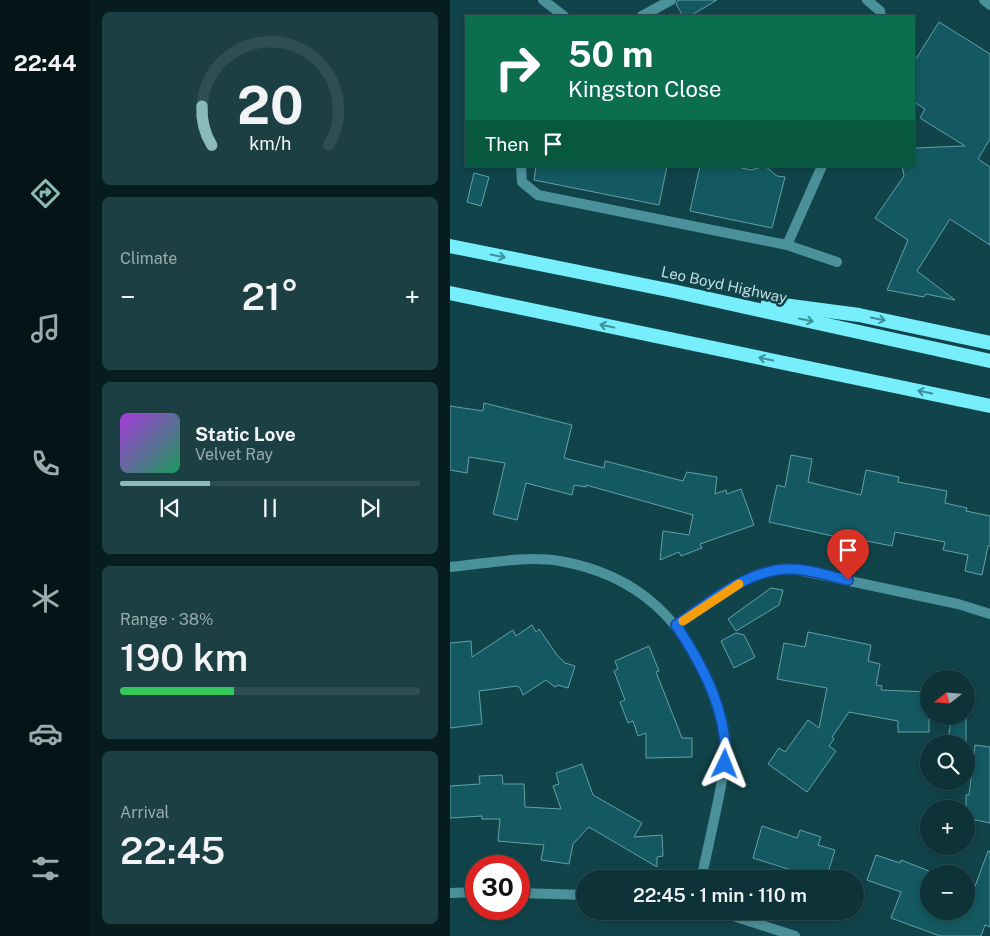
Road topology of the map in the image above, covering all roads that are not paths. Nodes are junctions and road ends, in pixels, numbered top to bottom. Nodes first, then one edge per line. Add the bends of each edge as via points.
1 (543, 0) edge
2 (671, 0) edge
3 (867, 0) edge
4 (984, 0) edge
5 (990, 5) edge
6 (563, 15) edge
7 (644, 15) edge
8 (881, 15) edge
9 (522, 167) edge
10 (822, 167) edge
11 (787, 245) junction
12 (450, 246) edge
13 (837, 262) dead end
14 (673, 291) junction
15 (450, 293) edge
16 (990, 343) edge
17 (990, 361) edge
18 (990, 408) edge
19 (450, 567) edge
20 (990, 614) edge
21 (676, 625) junction
22 (704, 870) edge
23 (465, 892) edge
24 (450, 893) edge
25 (530, 893) edge
26 (576, 895) edge
27 (746, 920) edge
28 (795, 936) edge

1 - 6 street
2 - 7 street
3 - 8 street
4 - 5 street
9 - 11 street via 522,182 538,195
10 - 11 street
11 - 13 street
12 -> 14 highway, Leo Boyd Highway
14 -> 16 highway via 859,315
14 -> 17 highway, Leo Boyd Highway
18 -> 15 highway
19 - 21 street via 532,560 558,561 583,567 610,576 642,594
20 - 21 street via 958,604 793,569 757,574
21 - 22 street via 707,679 722,720 726,745 720,794
23 - 24 street
25 - 26 street
27 - 28 street

